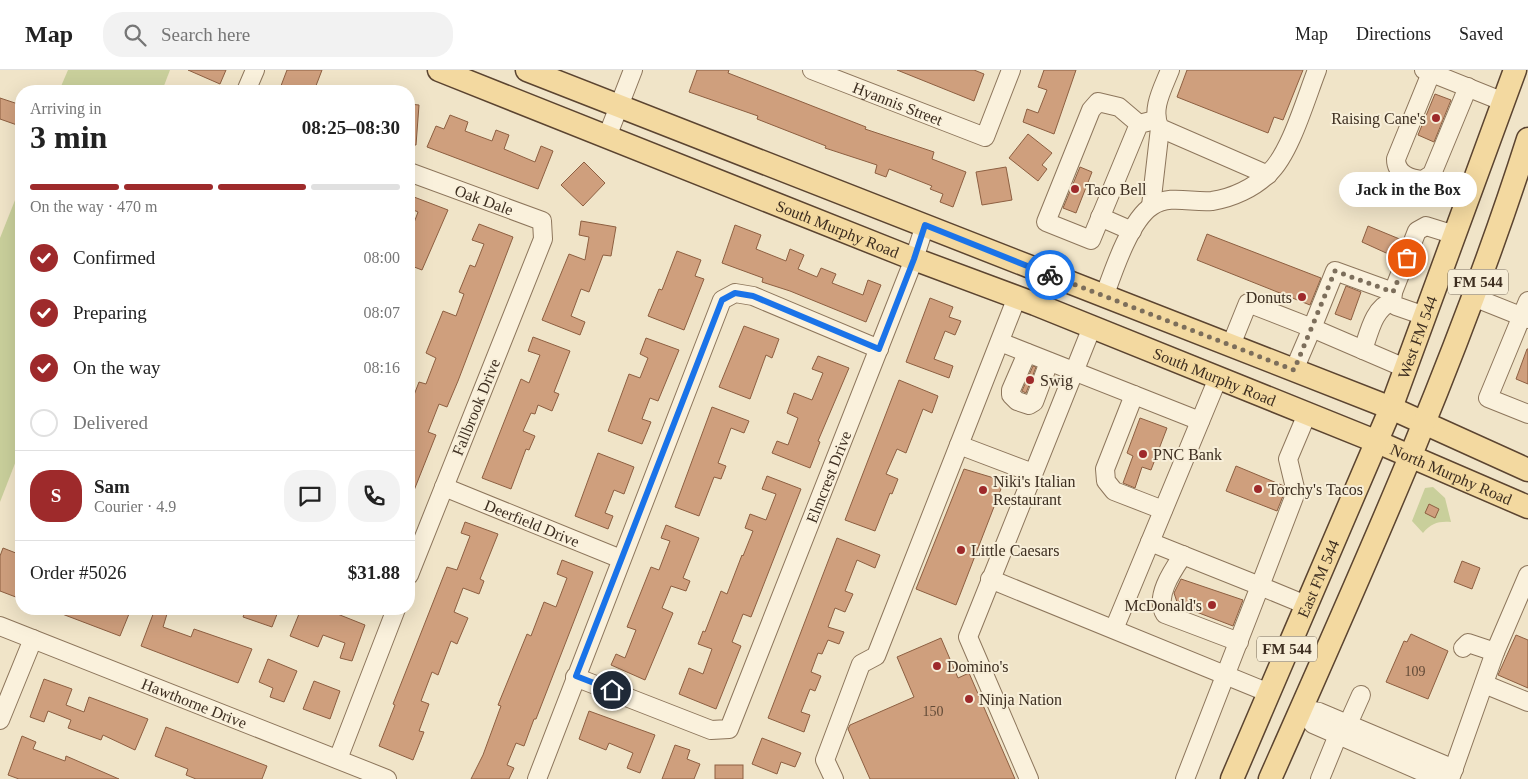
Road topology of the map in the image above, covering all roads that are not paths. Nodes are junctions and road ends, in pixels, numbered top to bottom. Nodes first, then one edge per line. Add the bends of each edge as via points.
1 (254, 70) edge
2 (439, 70) edge
3 (527, 70) edge
4 (633, 70) edge
5 (812, 70) edge
6 (1011, 70) edge
7 (1170, 70) edge
8 (1317, 70) edge
9 (1515, 70) edge
10 (1428, 72) edge
11 (1467, 81) edge
12 (248, 85) edge
13 (1504, 102) junction
14 (619, 106) junction
15 (1151, 124) junction
16 (607, 136) junction
17 (1528, 139) edge
18 (415, 174) edge
19 (1268, 174) junction
20 (1151, 206) junction
21 (1100, 217) junction
22 (925, 225) junction
23 (1132, 230) junction
24 (1455, 235) junction
25 (543, 239) joint
26 (914, 259) junction
27 (1104, 296) junction
28 (1473, 296) junction
29 (1017, 297) junction
30 (1393, 297) junction
31 (1526, 312) edge
32 (1425, 316) junction
33 (1092, 327) junction
34 (1312, 328) junction
35 (1520, 341) edge
36 (1000, 342) junction
37 (1231, 345) junction
38 (879, 349) junction
39 (1363, 350) junction
40 (1026, 352) junction
41 (1050, 362) junction
42 (1405, 368) junction
43 (1294, 370) junction
44 (1074, 372) junction
45 (1218, 378) junction
46 (1134, 395) junction
47 (1391, 408) junction
48 (1307, 414) junction
49 (1528, 414) edge
50 (1200, 421) junction
51 (1425, 423) junction
52 (1376, 441) junction
53 (959, 445) junction
54 (1410, 457) junction
55 (1528, 470) edge
56 (1033, 473) junction
57 (444, 487) junction
58 (1528, 507) edge
59 (1163, 510) junction
60 (1150, 542) junction
61 (1183, 555) junction
62 (621, 559) junction
63 (415, 560) edge
64 (1528, 575) edge
65 (990, 579) junction
66 (1260, 586) junction
67 (1306, 605) junction
68 (394, 615) edge
69 (0, 626) edge
70 (1114, 629) junction
71 (33, 639) junction
72 (1239, 642) junction
73 (1462, 648) dead end
74 (1495, 652) junction
75 (1227, 674) junction
76 (576, 676) junction
77 (1484, 684) junction
78 (1269, 693) junction
79 (1360, 695) dead end
80 (1528, 702) edge
81 (1301, 709) junction
82 (0, 720) edge
83 (1343, 729) junction
84 (338, 759) junction
85 (1452, 774) edge
86 (1421, 775) edge
87 (387, 779) edge
88 (537, 779) edge
89 (834, 779) edge
90 (1028, 779) edge
91 (1185, 779) edge
92 (1232, 779) edge
93 (1270, 779) edge
94 (1320, 779) edge
95 (1439, 779) edge

1 - 12 street
2 - 16 main road, South Murphy Road
3 - 14 main road, South Murphy Road
4 - 14 street
5 - 6 street, Hyannis Street via 985,137
7 - 15 street
8 - 19 street via 1278,164
9 - 13 main road, West FM 544 / FM 544
10 - 11 street
10 - 11 street via 1396,159 1400,173 1416,180 1432,174
11 - 13 street
13 - 24 main road, West FM 544 / FM 544
14 - 16 street
14 - 22 main road, South Murphy Road
15 - 19 street
15 - 20 street
15 - 21 street
15 - 21 street via 1119,107 1098,102 1091,110 1046,222 1091,240
16 - 26 main road, South Murphy Road
17 - 28 main road, FM 544
18 - 25 street, Oak Dale via 542,220
19 - 20 street via 1234,196 1211,201 1167,200
20 - 23 street
21 - 23 street
22 - 26 street, Elmcrest Drive
22 - 27 main road, South Murphy Road
23 - 27 street
24 - 30 street via 1426,226 1417,231
24 - 32 main road, West FM 544 / FM 544
25 - 57 street, Fallbrook Drive
26 - 29 main road, South Murphy Road
26 - 38 street, Elmcrest Drive
27 - 33 main road
27 - 37 main road, South Murphy Road
28 - 31 street
28 - 51 main road, FM 544
29 - 33 main road, South Murphy Road
29 - 36 street
30 - 32 street via 1396,306
30 - 34 street via 1335,271
30 - 39 street via 1378,311
31 - 35 street
32 - 42 main road, West FM 544 / FM 544
33 - 44 street
33 - 45 main road, South Murphy Road
34 - 37 street via 1248,303
34 - 39 street
34 - 43 street
35 - 49 street via 1488,398
36 - 40 street
36 - 53 street
37 - 43 main road, South Murphy Road
37 - 45 main road
38 - 62 street via 753,296 735,293 722,300
38 - 76 street, Elmcrest Drive via 729,729 711,730
39 - 42 street
40 - 41 street
40 - 41 street via 1011,390 1017,401 1029,405 1034,402
41 - 44 street
42 - 47 main road, West FM 544 / FM 544
43 - 47 main road, South Murphy Road
44 - 46 street
44 - 56 street
45 - 48 main road, South Murphy Road
45 - 50 street
46 - 50 street
46 - 59 street via 1105,469 1106,481 1114,491
47 - 51 main road, North Murphy Road
47 - 52 main road, East FM 544 / FM 544
48 - 52 main road, South Murphy Road
48 - 66 street via 1288,459 1296,492
50 - 59 street
51 - 54 main road, FM 544
51 - 55 main road, North Murphy Road
52 - 54 main road, North Murphy Road
52 - 67 main road, East FM 544 / FM 544
53 - 56 street
53 - 89 street via 876,656 861,664 825,760
54 - 58 main road, North Murphy Road
54 - 81 main road, FM 544
56 - 65 street
57 - 62 street, Deerfield Drive
57 - 63 street, Fallbrook Drive
59 - 60 street
60 - 61 street
60 - 70 street
61 - 66 street
61 - 72 street via 1163,593 1161,604 1165,614
62 - 76 street
64 - 74 street
65 - 70 street
65 - 90 street via 968,637
66 - 67 street
66 - 72 street
67 - 78 main road, East FM 544 / FM 544
68 - 84 street
69 - 71 street, Hawthorne Drive
70 - 75 street
71 - 82 street
71 - 84 street, Hawthorne Drive
72 - 75 street
73 - 74 street via 1468,643
74 - 77 street
75 - 78 street
75 - 91 street
76 - 88 street
77 - 80 street
77 - 85 street
78 - 81 main road
78 - 92 main road, East FM 544 / FM 544
79 - 83 street
81 - 83 street via 1313,724
81 - 93 main road, FM 544
83 - 85 street
83 - 86 street
83 - 94 street
84 - 87 street, Hawthorne Drive
86 - 95 street

